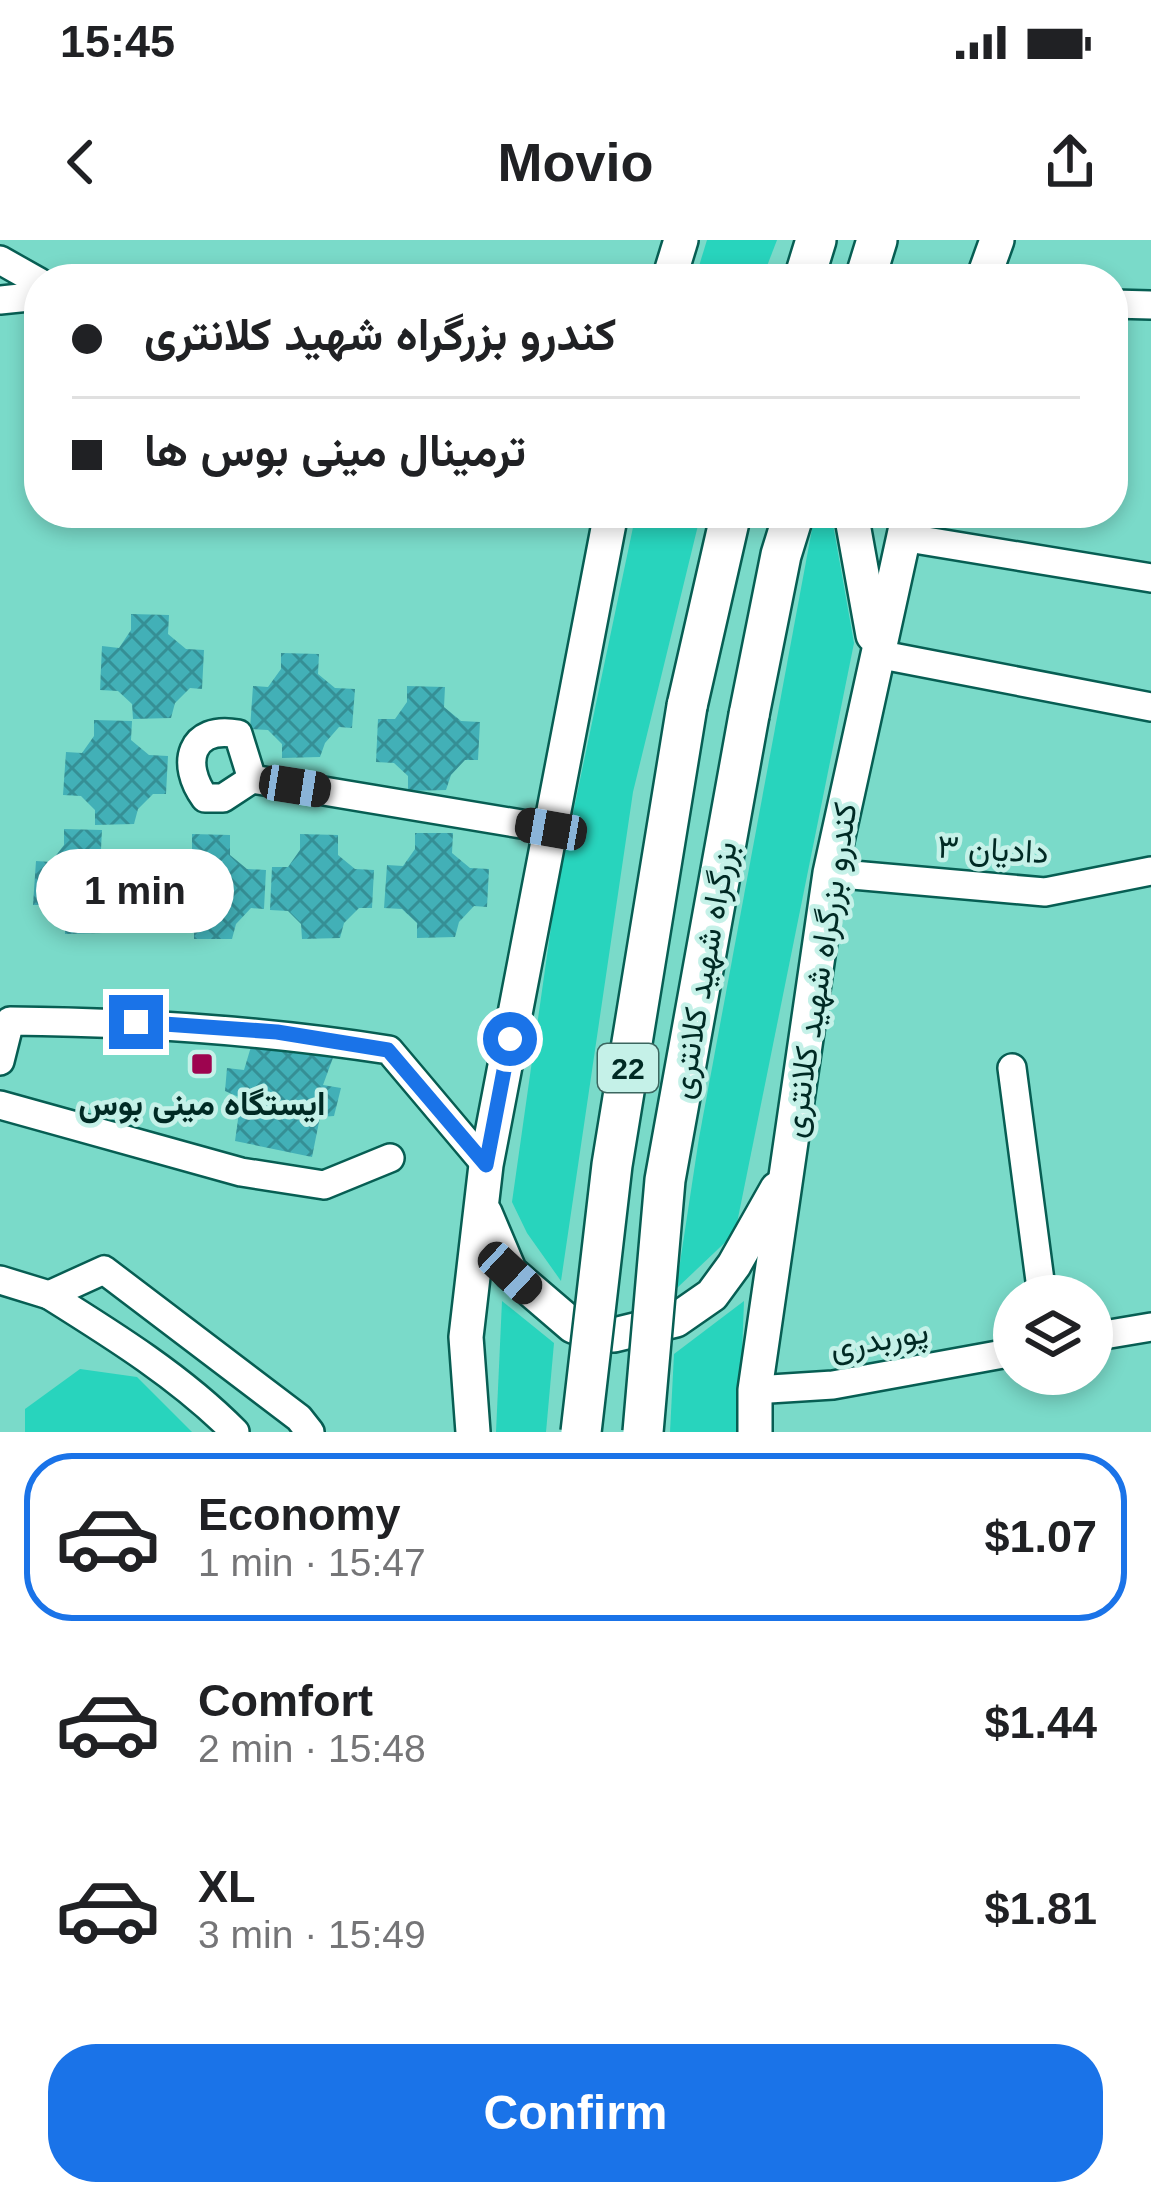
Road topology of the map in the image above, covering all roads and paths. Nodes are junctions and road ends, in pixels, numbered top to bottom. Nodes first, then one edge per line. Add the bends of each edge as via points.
1 (608, 528) edge
2 (728, 528) edge
3 (789, 528) edge
4 (854, 528) edge
5 (905, 528) edge
6 (920, 528) edge
7 (1151, 578) edge
8 (877, 654) junction
9 (1151, 707) edge
10 (252, 779) dead end
11 (551, 829) junction
12 (1151, 871) edge
13 (830, 874) junction
14 (0, 1061) edge
15 (1012, 1068) dead end
16 (0, 1106) edge
17 (390, 1158) dead end
18 (486, 1165) junction
19 (786, 1172) junction
20 (482, 1206) junction
21 (1039, 1275) edge
22 (0, 1280) edge
23 (49, 1295) junction
24 (1151, 1327) edge
25 (1113, 1333) edge
26 (993, 1356) edge
27 (755, 1390) junction
28 (235, 1432) edge
29 (310, 1432) edge
30 (473, 1432) edge
31 (581, 1432) edge
32 (644, 1432) edge
33 (755, 1432) edge

1 - 11 main road
2 - 31 highway, بزرگراه شهید کلانتری / 22, bridge via 688,706 612,1165
3 - 32 highway, بزرگراه شهید کلانتری / 22, bridge via 665,1180
4 - 8 main road
5 - 8 main road, کندرو بزرگراه شهید کلانتری
6 - 7 street
8 - 9 street
8 - 13 main road, کندرو بزرگراه شهید کلانتری
10 - 11 street
11 - 18 main road
12 - 13 street, دادیان ۳ via 1045,892
13 - 19 main road, کندرو بزرگراه شهید کلانتری
14 - 18 street via 10,1022 277,1032 388,1050
15 - 21 street
16 - 17 street via 241,1172 324,1185
18 - 20 main road
19 - 20 main road via 712,1295 676,1321 614,1335 573,1326 510,1273
19 - 27 main road, کندرو بزرگراه شهید کلانتری
20 - 30 main road via 466,1337
22 - 23 street
23 - 28 street
23 - 29 street via 104,1270
24 - 25 street
26 - 27 street, پوربدری via 833,1385
27 - 33 main road, کندرو بزرگراه شهید کلانتری

